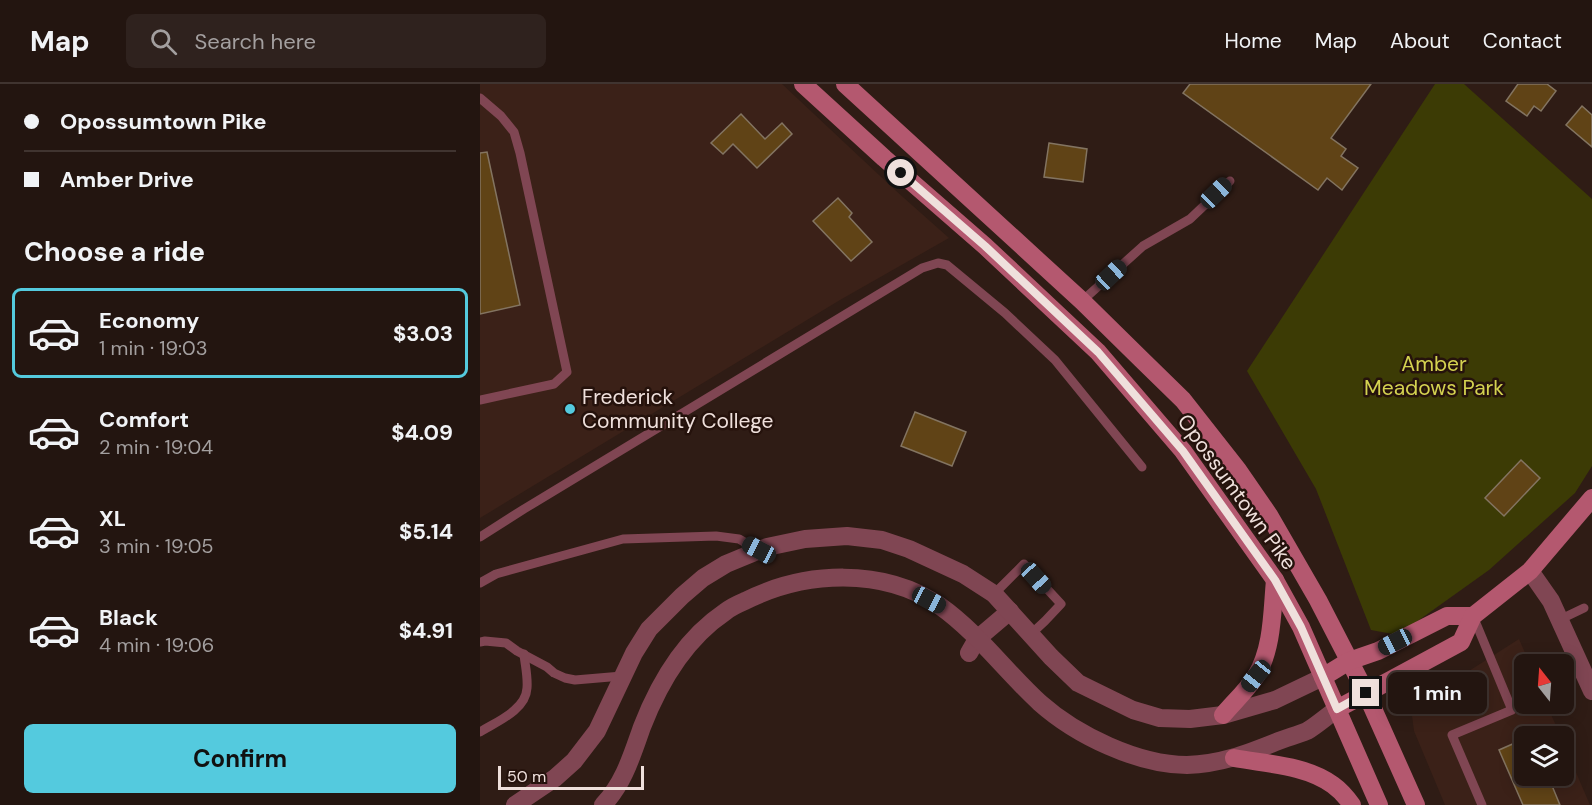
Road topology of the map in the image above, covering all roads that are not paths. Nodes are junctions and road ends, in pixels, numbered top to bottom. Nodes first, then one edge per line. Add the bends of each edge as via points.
1 (803, 84) edge
2 (845, 84) edge
3 (480, 98) edge
4 (1230, 181) dead end
5 (1082, 301) junction
6 (480, 400) edge
7 (1142, 467) dead end
8 (1592, 498) edge
9 (480, 537) edge
10 (759, 550) junction
11 (1530, 571) junction
12 (1275, 580) junction
13 (480, 583) edge
14 (994, 594) junction
15 (1584, 608) dead end
16 (1010, 611) junction
17 (1473, 616) junction
18 (1561, 619) junction
19 (1031, 634) junction
20 (480, 642) edge
21 (973, 646) junction
22 (524, 654) junction
23 (1349, 661) junction
24 (622, 676) junction
25 (1323, 677) junction
26 (1592, 691) edge
27 (1366, 693) junction
28 (1337, 709) junction
29 (1223, 715) junction
30 (480, 732) edge
31 (1234, 758) junction
32 (516, 805) edge
33 (603, 805) edge
34 (1352, 805) edge
35 (1379, 805) edge
36 (1416, 805) edge
37 (1482, 805) edge

1 - 12 main road, Opossumtown Pike via 1098,352 1183,451
2 - 5 main road, Opossumtown Pike
3 - 6 lane via 514,132 567,372 554,384
4 - 5 lane via 1190,219 1143,246
5 - 23 main road, Opossumtown Pike via 1183,400 1238,470 1269,515
7 - 9 lane via 1055,360 1005,313 947,265 938,263 922,268
8 - 11 main road
10 - 13 lane via 739,539 716,536 623,539 496,574
10 - 14 street via 805,539 848,536 882,540 963,574
10 - 24 street via 718,568 674,604 649,629
11 - 17 main road
11 - 18 street
12 - 25 main road, Opossumtown Pike
12 - 29 main road via 1264,659 1256,676
14 - 16 street
14 - 19 lane via 1024,564 1061,604
15 - 18 lane
16 - 19 street
16 - 21 street
17 - 23 main road via 1447,616 1378,651
17 - 27 main road via 1461,642
17 - 37 lane via 1512,710 1452,735
18 - 26 street
19 - 29 street via 1077,683 1133,710 1161,718
20 - 22 lane via 506,643
21 - 31 street via 1042,704 1094,740 1149,760 1186,765
21 - 33 street via 939,606 891,584 861,578 829,578 762,593 725,611 678,658 657,692 629,764
22 - 24 lane via 565,678
22 - 30 lane via 524,699 518,708
23 - 25 main road
23 - 27 main road, Opossumtown Pike
24 - 32 street via 597,730 574,761
25 - 28 main road, Opossumtown Pike
25 - 29 street via 1275,700
27 - 28 main road
27 - 36 main road, Opossumtown Pike
28 - 31 street via 1308,730
28 - 35 main road, Opossumtown Pike
31 - 34 main road via 1297,769 1319,777 1334,785

